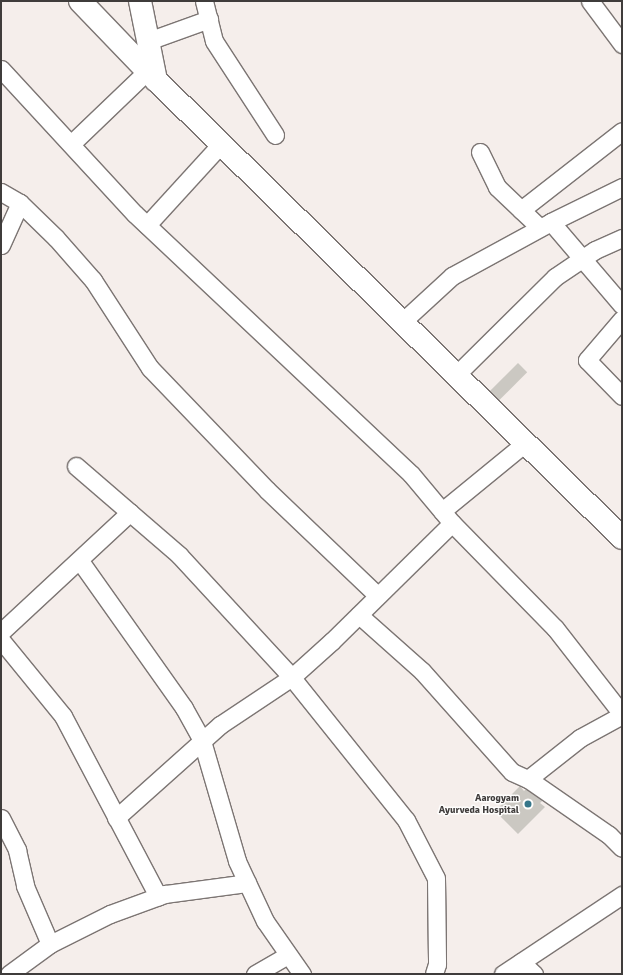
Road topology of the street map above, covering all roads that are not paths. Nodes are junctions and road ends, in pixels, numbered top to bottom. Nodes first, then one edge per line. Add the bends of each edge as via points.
1 (80, 1) edge
2 (140, 1) edge
3 (204, 1) edge
4 (590, 1) edge
5 (209, 19) junction
6 (148, 41) junction
7 (622, 44) edge
8 (1, 69) edge
9 (152, 76) junction
10 (622, 131) edge
11 (275, 135) dead end
12 (71, 144) junction
13 (221, 144) junction
14 (480, 152) dead end
15 (622, 187) edge
16 (1, 192) edge
17 (20, 203) junction
18 (521, 210) junction
19 (147, 225) junction
20 (545, 225) junction
21 (622, 238) edge
22 (1, 245) edge
23 (582, 259) junction
24 (622, 305) edge
25 (622, 319) edge
26 (402, 322) junction
27 (456, 375) junction
28 (622, 396) edge
29 (525, 443) junction
30 (76, 466) dead end
31 (130, 512) junction
32 (447, 517) junction
33 (622, 538) edge
34 (80, 561) junction
35 (378, 596) junction
36 (359, 615) junction
37 (1, 632) edge
38 (1, 640) edge
39 (292, 677) junction
40 (622, 715) edge
41 (202, 741) junction
42 (528, 779) junction
43 (1, 818) edge
44 (116, 818) junction
45 (622, 848) edge
46 (247, 883) junction
47 (158, 896) junction
48 (622, 896) edge
49 (50, 944) junction
50 (288, 955) junction
51 (521, 962) junction
52 (1, 970) edge
53 (4, 974) edge
54 (9, 974) edge
55 (255, 974) edge
56 (302, 974) edge
57 (434, 974) edge
58 (503, 974) edge
59 (534, 974) edge

1 - 9 street
2 - 6 street
3 - 5 street
4 - 7 street
5 - 6 street
5 - 11 street via 214,41
6 - 9 street
8 - 12 street
9 - 12 street
9 - 13 street
10 - 18 street
12 - 19 street
13 - 19 street
13 - 26 street
14 - 18 street via 497,187
15 - 20 street
16 - 17 street
17 - 22 street
17 - 35 street via 56,238 93,280 150,368 267,490
18 - 20 street
19 - 32 street via 411,474
20 - 23 street
20 - 26 street via 452,276
21 - 23 street
23 - 24 street
23 - 27 street via 555,277
25 - 28 street via 587,360
26 - 27 street
27 - 29 street
29 - 32 street
29 - 33 street
30 - 31 street
31 - 34 street
31 - 39 street via 179,555
32 - 35 street
32 - 40 street via 555,628
34 - 37 street
34 - 41 street via 184,708
35 - 36 street
36 - 39 street
36 - 42 street via 422,671 512,772
38 - 44 street via 64,716
39 - 41 street via 220,725
39 - 57 street via 406,820 436,878 437,964
40 - 42 street via 580,738
41 - 44 street
41 - 46 street via 237,861
42 - 45 street via 609,835
43 - 49 street via 16,850 25,886
44 - 47 street
46 - 47 street
46 - 50 street via 265,921
47 - 49 street via 110,914
48 - 51 street
49 - 54 street
50 - 55 street
50 - 56 street
51 - 58 street
51 - 59 street
52 - 53 street

